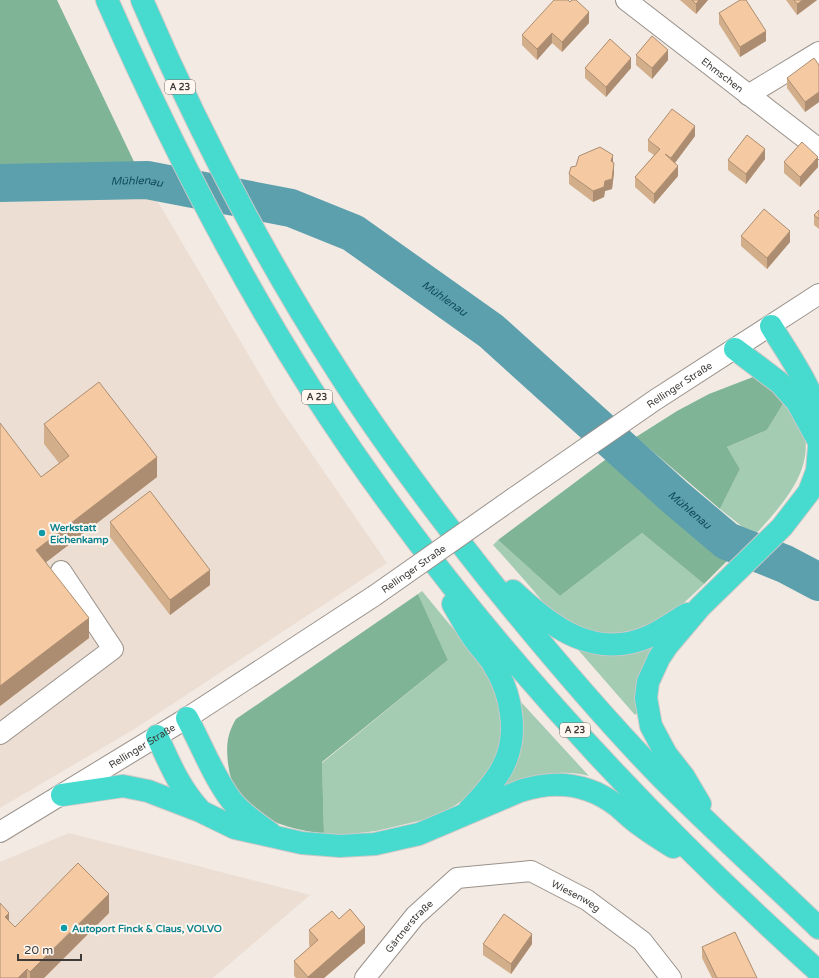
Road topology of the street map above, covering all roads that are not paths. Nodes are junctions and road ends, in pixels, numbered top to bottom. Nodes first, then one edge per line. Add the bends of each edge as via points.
1 (107, 0) edge
2 (142, 0) edge
3 (626, 0) edge
4 (819, 52) edge
5 (748, 94) junction
6 (819, 149) edge
7 (819, 294) edge
8 (771, 326) junction
9 (735, 349) junction
10 (819, 424) edge
11 (819, 442) edge
12 (819, 448) edge
13 (455, 536) junction
14 (61, 570) dead end
15 (444, 576) junction
16 (700, 607) junction
17 (187, 718) junction
18 (0, 734) edge
19 (157, 736) junction
20 (62, 795) junction
21 (200, 811) junction
22 (462, 816) junction
23 (713, 828) junction
24 (0, 832) edge
25 (276, 837) junction
26 (716, 875) junction
27 (456, 878) joint
28 (819, 928) edge
29 (819, 972) edge
30 (365, 978) edge
31 (671, 978) edge

1 - 15 highway, A 23 via 205,207 311,388 374,482
2 - 13 highway, A 23 via 185,97 265,250 337,370
3 - 5 street, Ehmschen
4 - 5 street
5 - 6 street, Ehmschen
7 - 8 street, Rellinger Straße
8 - 9 street, Rellinger Straße
8 - 10 highway via 811,394 819,416
9 - 11 highway via 780,383 797,402
9 - 17 street, Rellinger Straße, bridge via 557,467 374,596
12 - 16 highway via 817,471 810,492 782,527
13 - 16 highway via 539,616 562,631 591,642 621,643 650,636
13 - 23 highway, A 23 via 538,640 581,689 662,778
14 - 18 street via 113,649
15 - 22 highway via 453,604 470,634 501,678 509,700 513,727 508,757 500,773 488,790
15 - 26 highway, A 23 via 512,660 641,803
16 - 23 highway via 659,658 648,682 646,698 651,726 657,740 684,778
17 - 19 street, Rellinger Straße
17 - 25 highway via 232,802
19 - 20 street, Rellinger Straße
19 - 21 highway via 186,794
20 - 21 highway via 123,786 162,795
20 - 24 street, Rellinger Straße
21 - 25 highway via 235,828
22 - 25 highway via 419,834 374,844 321,845
22 - 26 highway via 534,786 566,784 581,787 601,795 639,824
23 - 28 highway, A 23
26 - 29 highway, A 23
27 - 30 street, Gärtnerstraße via 415,916
27 - 31 street, Wiesenweg via 531,870 587,900 642,941

